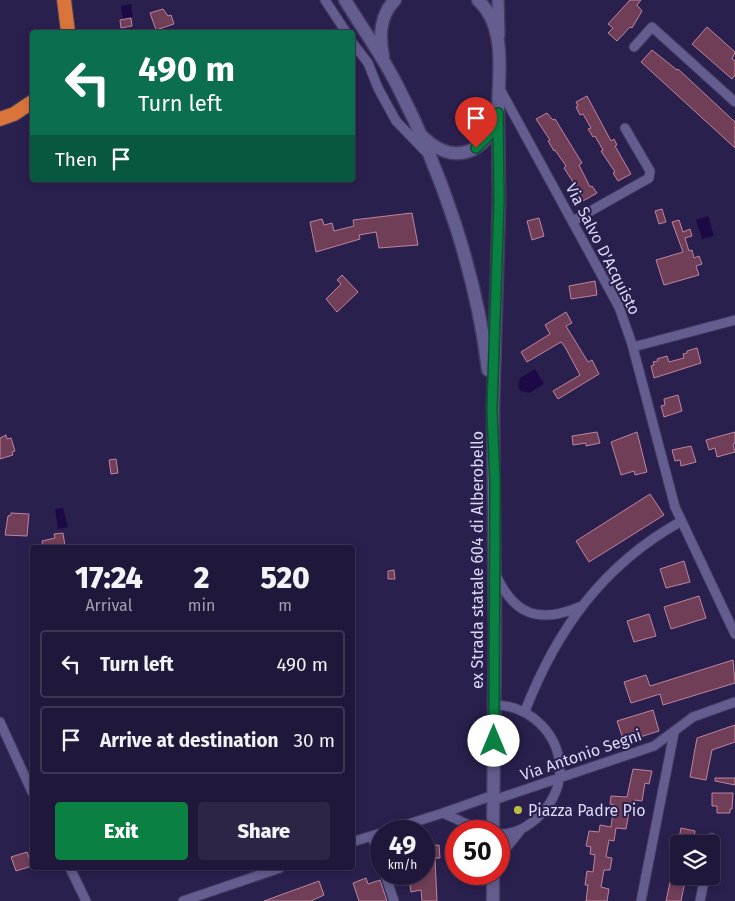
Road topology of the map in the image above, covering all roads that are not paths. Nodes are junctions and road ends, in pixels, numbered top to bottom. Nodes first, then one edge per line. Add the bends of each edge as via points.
1 (64, 0) edge
2 (325, 0) edge
3 (345, 0) edge
4 (395, 0) edge
5 (478, 0) edge
6 (498, 0) edge
7 (68, 30) edge
8 (345, 30) edge
9 (355, 46) edge
10 (634, 47) dead end
11 (499, 51) junction
12 (384, 61) junction
13 (498, 86) junction
14 (735, 102) edge
15 (30, 103) edge
16 (498, 113) junction
17 (0, 119) edge
18 (625, 128) dead end
19 (420, 134) junction
20 (429, 155) junction
21 (573, 221) junction
22 (735, 320) edge
23 (633, 347) junction
24 (492, 410) junction
25 (680, 522) junction
26 (495, 572) junction
27 (581, 606) junction
28 (735, 634) edge
29 (735, 702) edge
30 (494, 705) junction
31 (525, 711) junction
32 (0, 722) edge
33 (674, 732) junction
34 (560, 778) junction
35 (30, 788) edge
36 (494, 798) junction
37 (443, 813) junction
38 (421, 820) edge
39 (456, 820) edge
40 (494, 820) edge
41 (520, 831) junction
42 (510, 832) edge
43 (370, 836) edge
44 (355, 841) edge
45 (510, 843) edge
46 (71, 870) edge
47 (274, 870) edge
48 (389, 885) edge
49 (493, 885) edge
50 (703, 885) edge
51 (194, 899) edge
52 (86, 901) edge
53 (183, 901) edge
54 (394, 901) edge
55 (492, 901) edge
56 (641, 901) edge
57 (700, 901) edge

1 - 7 highway
2 - 8 street
3 - 12 main road, ex Strada statale 604 di Alberobello
4 - 12 main road via 381,29
5 - 11 main road via 494,22
6 - 11 street
9 - 20 street via 368,63 396,121
10 - 14 street via 652,27
11 - 13 main road
12 - 19 main road, ex Strada statale 604 di Alberobello
13 - 16 main road, ex Strada statale 604 di Alberobello
13 - 21 street, Via Salvo D'Acquisto
15 - 17 highway
16 - 19 main road via 492,132 485,141 466,153 449,154
16 - 24 main road, ex Strada statale 604 di Alberobello via 499,201
18 - 21 street via 650,172 649,178
19 - 20 main road, ex Strada statale 604 di Alberobello
20 - 24 main road, ex Strada statale 604 di Alberobello via 463,254 486,361
21 - 23 street, Via Salvo D'Acquisto via 619,307
22 - 23 street
23 - 25 street, Via Salvo D'Acquisto
24 - 26 main road, ex Strada statale 604 di Alberobello
25 - 27 street via 638,550 610,574
25 - 28 street, Via Salvo D'Acquisto
26 - 27 street via 510,600 529,614 554,615
26 - 30 main road, ex Strada statale 604 di Alberobello
27 - 31 street via 552,650
29 - 33 street, Via Antonio Segni via 693,717
30 - 31 street
30 - 36 main road, ex Strada statale 604 di Alberobello
31 - 34 street via 552,740 560,764
32 - 35 street
33 - 34 street, Via Antonio Segni via 654,746
33 - 56 street
34 - 36 street, Via Antonio Segni
34 - 41 street via 541,814
36 - 37 street, Via Antonio Segni
36 - 40 main road, ex Strada statale 604 di Alberobello
37 - 38 street, Via Antonio Segni
37 - 39 street
41 - 42 street
41 - 45 street
43 - 44 street
46 - 52 street
47 - 51 street
48 - 54 street
49 - 55 main road
50 - 57 street
51 - 53 street

